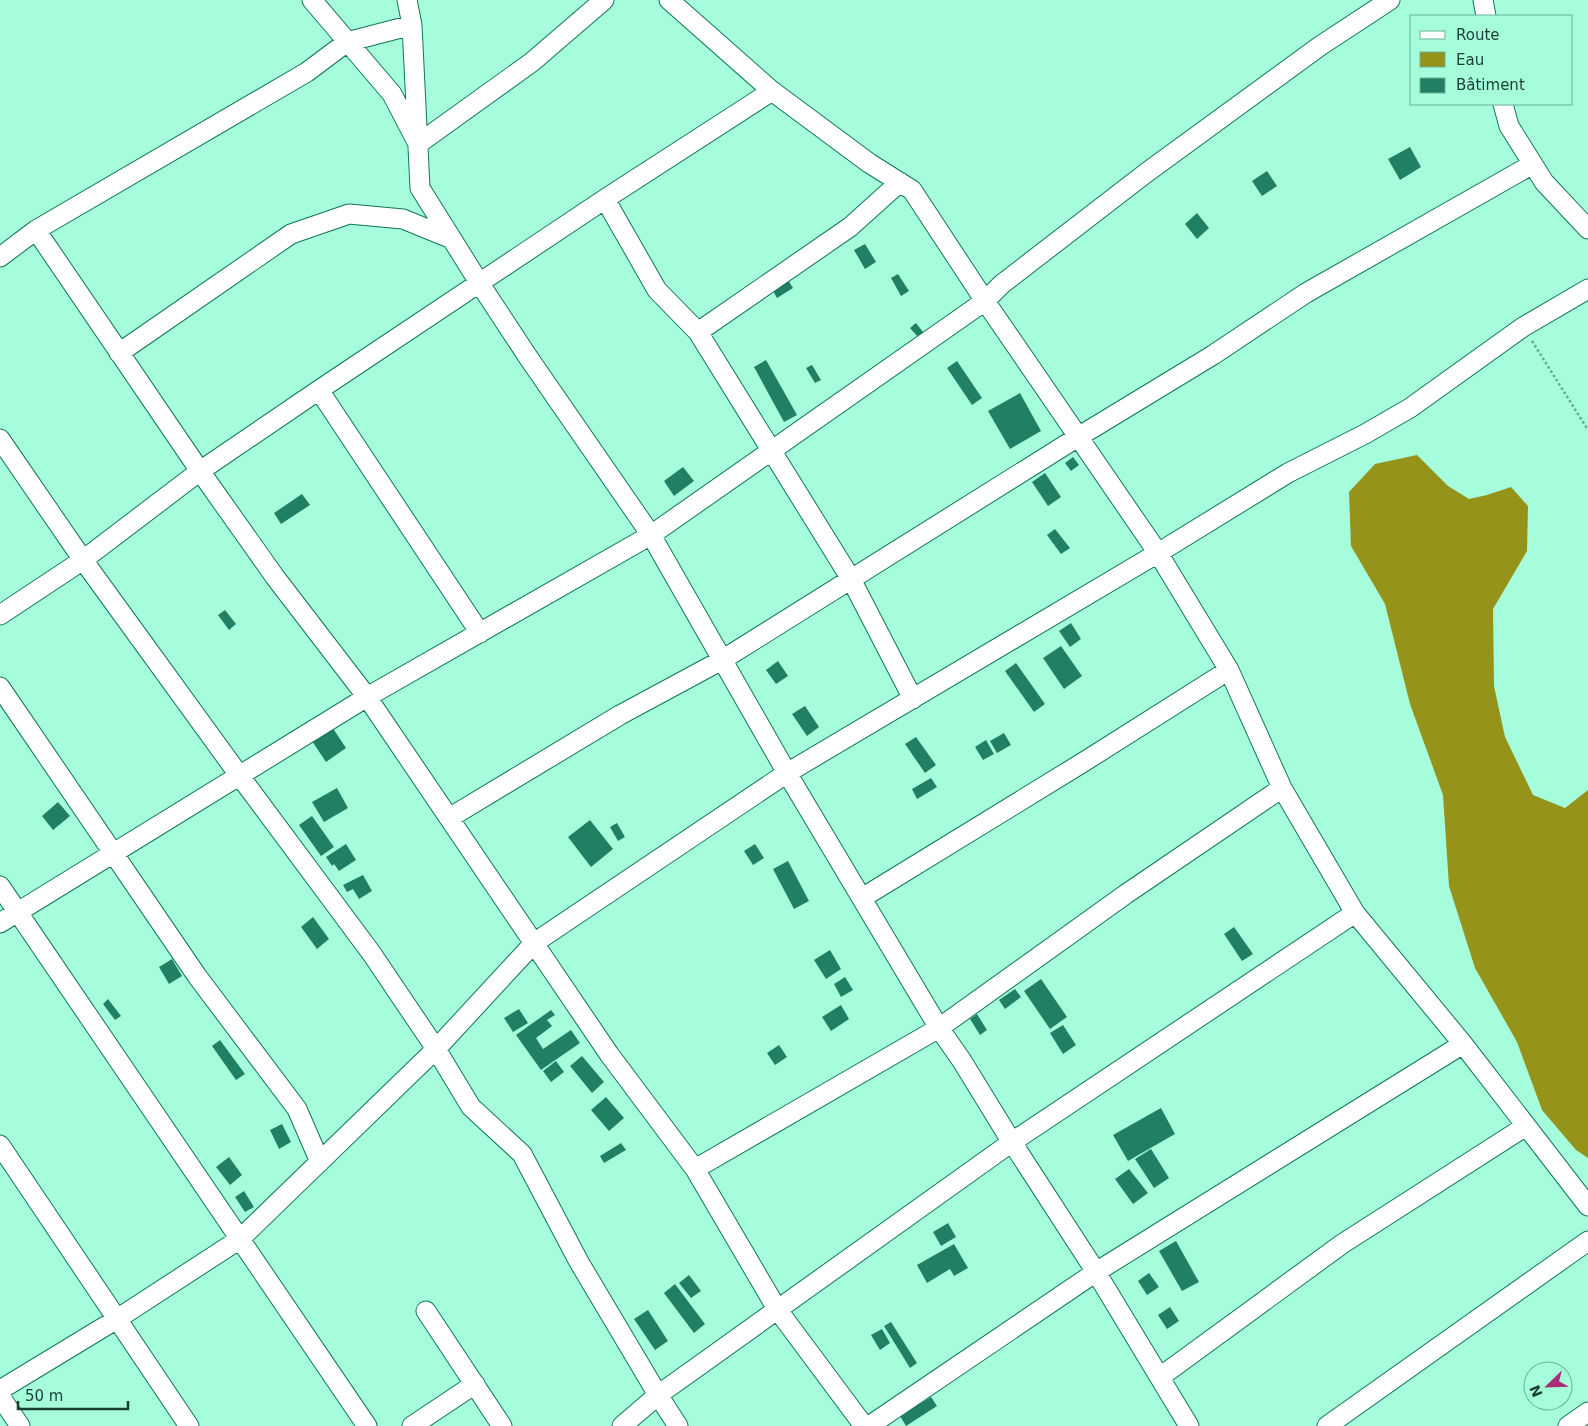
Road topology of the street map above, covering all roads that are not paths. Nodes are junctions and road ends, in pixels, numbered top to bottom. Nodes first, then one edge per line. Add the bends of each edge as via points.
1 (312, 0) edge
2 (407, 0) edge
3 (604, 0) edge
4 (669, 0) edge
5 (1390, 0) edge
6 (1483, 0) edge
7 (1486, 15) edge
8 (412, 25) junction
9 (347, 42) junction
10 (772, 91) junction
11 (1502, 105) edge
12 (418, 144) junction
13 (1533, 164) junction
14 (900, 182) junction
15 (605, 199) junction
16 (1588, 229) edge
17 (36, 230) junction
18 (452, 239) junction
19 (0, 257) edge
20 (480, 284) junction
21 (1588, 289) edge
22 (985, 301) junction
23 (698, 332) junction
24 (119, 353) junction
25 (319, 390) junction
26 (1078, 437) junction
27 (0, 439) edge
28 (771, 451) junction
29 (200, 471) junction
30 (651, 535) junction
31 (1158, 554) junction
32 (83, 560) junction
33 (851, 580) junction
34 (0, 615) edge
35 (480, 632) junction
36 (722, 660) junction
37 (1229, 670) junction
38 (0, 687) edge
39 (367, 697) junction
40 (912, 699) junction
41 (787, 773) junction
42 (238, 775) junction
43 (1282, 788) junction
44 (449, 818) junction
45 (113, 853) junction
46 (0, 886) edge
47 (862, 898) junction
48 (18, 912) junction
49 (1355, 913) junction
50 (0, 923) edge
51 (534, 944) junction
52 (939, 1028) junction
53 (1463, 1044) junction
54 (436, 1049) junction
55 (1526, 1126) junction
56 (1012, 1142) junction
57 (0, 1145) edge
58 (320, 1162) junction
59 (695, 1169) junction
60 (1588, 1206) edge
61 (240, 1239) junction
62 (1588, 1240) edge
63 (1096, 1272) junction
64 (777, 1309) junction
65 (426, 1311) dead end
66 (117, 1319) junction
67 (1160, 1377) junction
68 (474, 1384) junction
69 (0, 1390) edge
70 (0, 1396) edge
71 (658, 1396) junction
72 (1588, 1412) edge
73 (20, 1426) edge
74 (189, 1426) edge
75 (368, 1426) edge
76 (412, 1426) edge
77 (502, 1426) edge
78 (622, 1426) edge
79 (678, 1426) edge
80 (864, 1426) edge
81 (869, 1426) edge
82 (1189, 1426) edge
83 (1327, 1426) edge
84 (1568, 1426) edge

1 - 9 street
2 - 8 street
3 - 12 street via 532,62
4 - 10 street
5 - 22 street via 1320,46 1154,167 1002,284
6 - 7 street
8 - 9 street
8 - 12 street
9 - 12 street via 392,94
9 - 17 street via 308,72
10 - 14 street
10 - 15 street
11 - 13 street via 1509,126
12 - 18 street via 420,188
13 - 16 street via 1544,182
13 - 26 street via 1306,294
14 - 22 street via 912,190
14 - 23 street via 850,227
15 - 20 street
15 - 23 street via 657,290
17 - 19 street
17 - 24 street
18 - 20 street
18 - 24 street via 403,218 348,214 291,234
20 - 25 street
20 - 30 street
21 - 31 street via 1523,327 1410,408 1288,472
22 - 26 street
22 - 28 street
23 - 28 street
24 - 29 street
25 - 29 street
25 - 35 street
26 - 31 street
26 - 33 street
27 - 32 street
28 - 30 street
28 - 33 street
29 - 32 street
29 - 39 street via 275,577
30 - 35 street
30 - 36 street
31 - 37 street
31 - 40 street
32 - 34 street
32 - 42 street
33 - 36 street
33 - 40 street
35 - 39 street
36 - 41 street
36 - 44 street via 620,714
37 - 43 street
37 - 47 street
38 - 45 street
39 - 42 street
39 - 44 street
40 - 41 street
41 - 47 street
41 - 51 street
42 - 45 street
42 - 54 street via 372,954
43 - 49 street
43 - 52 street via 1126,894
44 - 51 street
45 - 48 street
45 - 58 street via 197,976 297,1110
46 - 48 street
47 - 52 street
48 - 50 street
48 - 61 street
49 - 53 street
49 - 56 street
51 - 54 street
51 - 59 street via 609,1054
52 - 56 street
52 - 59 street
53 - 55 street
53 - 63 street
54 - 58 street
54 - 71 street via 471,1107 522,1154 579,1262
55 - 60 street
55 - 67 street via 1342,1244
56 - 63 street
56 - 64 street
57 - 66 street
58 - 61 street
59 - 64 street
61 - 66 street
61 - 75 street
62 - 83 street
63 - 67 street
63 - 81 street
64 - 71 street
64 - 80 street
65 - 68 street
66 - 69 street
66 - 74 street
67 - 82 street
68 - 76 street
68 - 77 street
70 - 73 street
71 - 78 street
71 - 79 street
72 - 84 street

